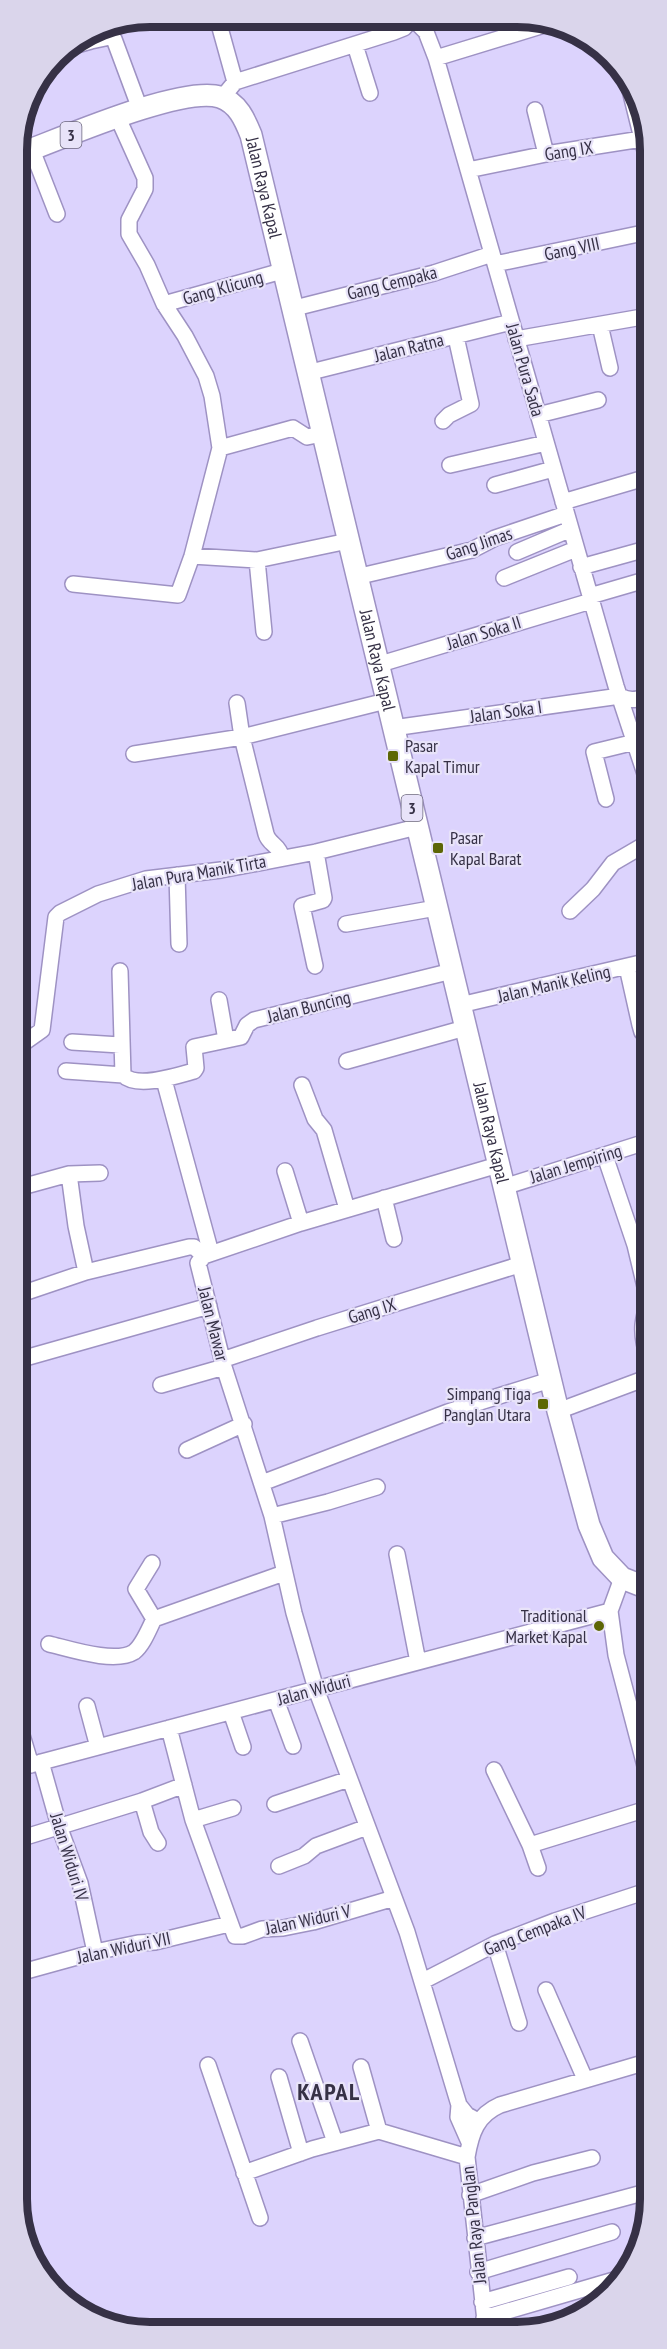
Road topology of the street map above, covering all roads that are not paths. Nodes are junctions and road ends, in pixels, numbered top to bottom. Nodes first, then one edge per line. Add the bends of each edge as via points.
1 (219, 27) edge
2 (404, 27) edge
3 (421, 27) edge
4 (534, 28) edge
5 (99, 38) edge
6 (356, 45) junction
7 (436, 58) junction
8 (229, 90) junction
9 (370, 93) dead end
10 (535, 110) dead end
11 (129, 114) junction
12 (640, 139) edge
13 (27, 151) edge
14 (546, 153) junction
15 (27, 158) edge
16 (526, 162) dead end
17 (471, 168) junction
18 (57, 214) dead end
19 (640, 233) edge
20 (489, 261) junction
21 (282, 271) junction
22 (446, 273) dead end
23 (168, 303) junction
24 (291, 309) junction
25 (640, 318) edge
26 (511, 322) junction
27 (600, 325) junction
28 (456, 336) junction
29 (516, 339) junction
30 (610, 368) dead end
31 (307, 373) junction
32 (598, 400) dead end
33 (538, 416) junction
34 (442, 420) dead end
35 (322, 434) junction
36 (546, 443) junction
37 (227, 446) junction
38 (450, 465) dead end
39 (553, 469) junction
40 (640, 480) edge
41 (495, 485) dead end
42 (565, 508) junction
43 (571, 529) junction
44 (348, 541) junction
45 (576, 549) junction
46 (639, 551) dead end
47 (517, 552) dead end
48 (197, 556) junction
49 (257, 560) junction
50 (581, 567) junction
51 (356, 577) junction
52 (504, 578) dead end
53 (640, 582) edge
54 (73, 584) dead end
55 (590, 598) junction
56 (264, 632) dead end
57 (377, 664) junction
58 (620, 696) junction
59 (640, 698) edge
60 (386, 701) junction
61 (237, 703) dead end
62 (393, 728) junction
63 (242, 737) junction
64 (635, 741) junction
65 (134, 754) dead end
66 (640, 757) edge
67 (606, 799) dead end
68 (417, 827) junction
69 (640, 847) edge
70 (315, 852) junction
71 (282, 858) junction
72 (168, 876) junction
73 (436, 908) junction
74 (570, 910) dead end
75 (346, 924) dead end
76 (179, 944) dead end
77 (640, 964) edge
78 (315, 966) dead end
79 (627, 967) junction
80 (120, 971) dead end
81 (452, 971) junction
82 (219, 1000) dead end
83 (460, 1005) junction
84 (640, 1025) edge
85 (465, 1028) junction
86 (226, 1040) junction
87 (27, 1041) edge
88 (72, 1042) dead end
89 (120, 1045) junction
90 (347, 1061) dead end
91 (66, 1071) dead end
92 (131, 1079) junction
93 (164, 1080) junction
94 (302, 1085) dead end
95 (640, 1144) edge
96 (605, 1156) junction
97 (498, 1165) junction
98 (285, 1171) dead end
99 (100, 1173) dead end
100 (69, 1174) junction
101 (27, 1186) edge
102 (504, 1186) junction
103 (384, 1198) junction
104 (347, 1209) junction
105 (301, 1223) junction
106 (394, 1239) dead end
107 (208, 1254) junction
108 (522, 1264) junction
109 (640, 1266) edge
110 (86, 1272) junction
111 (27, 1292) edge
112 (209, 1306) junction
113 (27, 1357) edge
114 (223, 1364) junction
115 (550, 1380) junction
116 (640, 1380) edge
117 (161, 1385) dead end
118 (558, 1411) junction
119 (244, 1424) junction
120 (187, 1450) dead end
121 (262, 1483) junction
122 (376, 1486) dead end
123 (272, 1516) junction
124 (397, 1554) dead end
125 (152, 1563) dead end
126 (284, 1573) junction
127 (622, 1578) junction
128 (640, 1585) edge
129 (610, 1611) junction
130 (154, 1619) junction
131 (49, 1644) dead end
132 (418, 1662) junction
133 (316, 1689) junction
134 (276, 1700) junction
135 (87, 1706) dead end
136 (231, 1712) junction
137 (169, 1728) junction
138 (243, 1746) dead end
139 (293, 1746) dead end
140 (640, 1746) edge
141 (98, 1747) junction
142 (30, 1765) edge
143 (494, 1770) dead end
144 (349, 1779) junction
145 (184, 1785) junction
146 (142, 1801) junction
147 (275, 1804) dead end
148 (233, 1808) dead end
149 (640, 1811) edge
150 (193, 1820) junction
151 (59, 1826) junction
152 (367, 1827) junction
153 (27, 1836) edge
154 (158, 1843) dead end
155 (530, 1845) junction
156 (279, 1866) dead end
157 (538, 1868) dead end
158 (640, 1893) edge
159 (394, 1898) junction
160 (229, 1924) junction
161 (495, 1944) junction
162 (95, 1952) junction
163 (27, 1971) edge
164 (423, 1981) junction
165 (546, 1990) dead end
166 (519, 2023) dead end
167 (300, 2041) dead end
168 (640, 2064) edge
169 (208, 2065) dead end
170 (361, 2067) dead end
171 (279, 2077) dead end
172 (585, 2079) junction
173 (459, 2105) junction
174 (478, 2121) junction
175 (379, 2131) junction
176 (335, 2142) junction
177 (468, 2149) junction
178 (302, 2153) junction
179 (592, 2158) dead end
180 (244, 2173) junction
181 (640, 2194) edge
182 (470, 2195) junction
183 (260, 2218) dead end
184 (612, 2232) dead end
185 (475, 2238) junction
186 (478, 2272) junction
187 (568, 2277) dead end
188 (608, 2282) edge
189 (484, 2317) edge

1 - 8 street
2 - 6 street
3 - 7 street, Jalan Pura Sada
4 - 7 street
5 - 11 street via 114,39
6 - 8 street
6 - 9 street
7 - 17 street, Jalan Pura Sada
8 - 11 highway, 3
8 - 21 highway, Jalan Raya Kapal / 3 via 251,135
10 - 14 street
11 - 13 highway, 3
11 - 23 street via 145,178 145,189 129,220 129,234
12 - 14 street, Gang IX
14 - 17 street, Gang IX
15 - 18 street
16 - 17 street, Gang IX
17 - 20 street, Jalan Pura Sada
19 - 20 street, Gang VIII
20 - 22 street, Gang Cempaka
20 - 24 street, Gang Cempaka
20 - 26 street, Jalan Pura Sada
21 - 23 street, Gang Klicung
21 - 24 highway, Jalan Raya Kapal / 3
23 - 37 street via 206,376
24 - 31 highway, Jalan Raya Kapal / 3
25 - 27 street
26 - 28 street, Jalan Ratna
26 - 29 street, Jalan Pura Sada
27 - 29 street
27 - 30 street
28 - 31 street, Jalan Ratna
28 - 34 street via 471,404
29 - 33 street, Jalan Pura Sada
31 - 35 highway, Jalan Raya Kapal / 3
32 - 33 street
33 - 36 street, Jalan Pura Sada
35 - 37 street via 307,437 293,428
35 - 44 highway, Jalan Raya Kapal / 3
36 - 38 street
36 - 39 street, Jalan Pura Sada
37 - 48 street
39 - 41 street
39 - 42 street, Jalan Pura Sada
40 - 42 street, Gang Jimas
42 - 43 street, Jalan Pura Sada
42 - 51 street, Gang Jimas via 472,550
43 - 45 street, Jalan Pura Sada
43 - 47 street
44 - 49 street
44 - 51 highway, Jalan Raya Kapal / 3
45 - 50 street, Jalan Pura Sada
45 - 52 street
46 - 50 street
48 - 49 street
48 - 54 street via 178,594
49 - 56 street
50 - 55 street, Jalan Pura Sada
51 - 57 highway, Jalan Raya Kapal / 3
53 - 55 street, Jalan Soka II
55 - 57 street, Jalan Soka II
55 - 58 street, Jalan Pura Sada
57 - 60 highway, Jalan Raya Kapal / 3
58 - 59 street via 626,700
58 - 62 street, Jalan Soka I
58 - 64 street, Jalan Pura Sada
60 - 62 highway, Jalan Raya Kapal / 3
60 - 63 street
61 - 63 street
62 - 68 highway, Jalan Raya Kapal / 3
63 - 65 street
63 - 71 street via 267,839 278,848
64 - 66 street, Jalan Pura Sada
64 - 67 street via 594,752
68 - 70 street, Jalan Pura Manik Tirta
68 - 73 highway, Jalan Raya Kapal / 3
69 - 74 street via 613,863
70 - 71 street, Jalan Pura Manik Tirta
70 - 78 street via 324,898 302,906
71 - 72 street, Jalan Pura Manik Tirta
72 - 76 street
72 - 87 street, Jalan Pura Manik Tirta via 126,884 57,915 42,1030
73 - 75 street
73 - 81 highway, Jalan Raya Kapal / 3
77 - 79 street, Jalan Manik Keling
79 - 83 street, Jalan Manik Keling
79 - 84 street
80 - 89 street
81 - 83 highway, Jalan Raya Kapal / 3
81 - 86 street, Jalan Buncing via 254,1020 241,1037
82 - 86 street
83 - 85 highway, Jalan Raya Kapal / 3
85 - 90 street
85 - 97 highway, Jalan Raya Kapal / 3
86 - 93 street, Jalan Buncing via 194,1047 195,1070
88 - 89 street
89 - 92 street
91 - 92 street
92 - 93 street
93 - 107 street
94 - 104 street via 324,1130
95 - 96 street, Jalan Jempiring
96 - 102 street, Jalan Jempiring
96 - 109 street
97 - 102 highway, Jalan Raya Kapal / 3
97 - 103 street
98 - 105 street
99 - 100 street
100 - 101 street
100 - 110 street
102 - 108 highway, Jalan Raya Kapal / 3
103 - 104 street
103 - 106 street
104 - 105 street
105 - 107 street
107 - 110 street via 194,1247
107 - 112 street, Jalan Mawar via 198,1263
108 - 114 street, Gang IX via 317,1328
108 - 115 highway, Jalan Raya Kapal / 3
110 - 111 street
112 - 113 street
112 - 114 street, Jalan Mawar
114 - 117 street, Gang IX
114 - 119 street, Jalan Mawar
115 - 118 highway, Jalan Raya Kapal / 3
115 - 121 street via 448,1412
116 - 118 street
118 - 127 highway, Jalan Raya Kapal / 3 via 595,1541 603,1558
119 - 120 street
119 - 121 street, Jalan Mawar
121 - 123 street, Jalan Mawar
122 - 123 street
123 - 126 street, Jalan Mawar
124 - 132 street
125 - 130 street via 136,1589
126 - 130 street
126 - 133 street, Jalan Mawar
127 - 128 highway, Jalan Raya Kapal / 3
127 - 129 street
129 - 132 street, Jalan Widuri
129 - 140 street via 616,1655
130 - 131 street via 139,1647 128,1654 102,1656
132 - 133 street, Jalan Widuri
133 - 134 street, Jalan Widuri
133 - 144 street, Jalan Mawar
134 - 136 street, Jalan Widuri
134 - 139 street
135 - 141 street
136 - 137 street, Jalan Widuri
136 - 138 street
137 - 141 street, Jalan Widuri
137 - 145 street
141 - 142 street, Jalan Widuri
142 - 151 street, Jalan Widuri IV
143 - 155 street
144 - 147 street
144 - 152 street, Jalan Mawar
145 - 146 street
145 - 150 street
146 - 151 street
146 - 154 street
148 - 150 street
149 - 155 street
150 - 160 street
151 - 153 street
151 - 162 street, Jalan Widuri IV via 80,1883
152 - 156 street via 320,1844 304,1856
152 - 159 street, Jalan Mawar
155 - 157 street
158 - 161 street, Gang Cempaka IV
159 - 160 street, Jalan Widuri V via 313,1922 262,1929 238,1937
159 - 164 street, Jalan Mawar
160 - 162 street, Jalan Widuri VII
161 - 164 street, Gang Cempaka IV
161 - 166 street
162 - 163 street, Jalan Widuri VII
164 - 173 street, Jalan Mawar
165 - 172 street
167 - 176 street
168 - 172 street
169 - 180 street
170 - 175 street
171 - 178 street
172 - 174 street via 500,2105
173 - 174 street
173 - 177 street, Jalan Mawar via 458,2117
174 - 177 street, Jalan Raya Panglan
175 - 176 street
175 - 177 street
176 - 178 street
177 - 182 street, Jalan Raya Panglan
178 - 180 street
179 - 182 street
180 - 183 street
181 - 185 street
182 - 185 street, Jalan Raya Panglan
184 - 186 street
185 - 186 street, Jalan Raya Panglan
186 - 189 street, Jalan Raya Panglan
187 - 189 street
188 - 189 street

